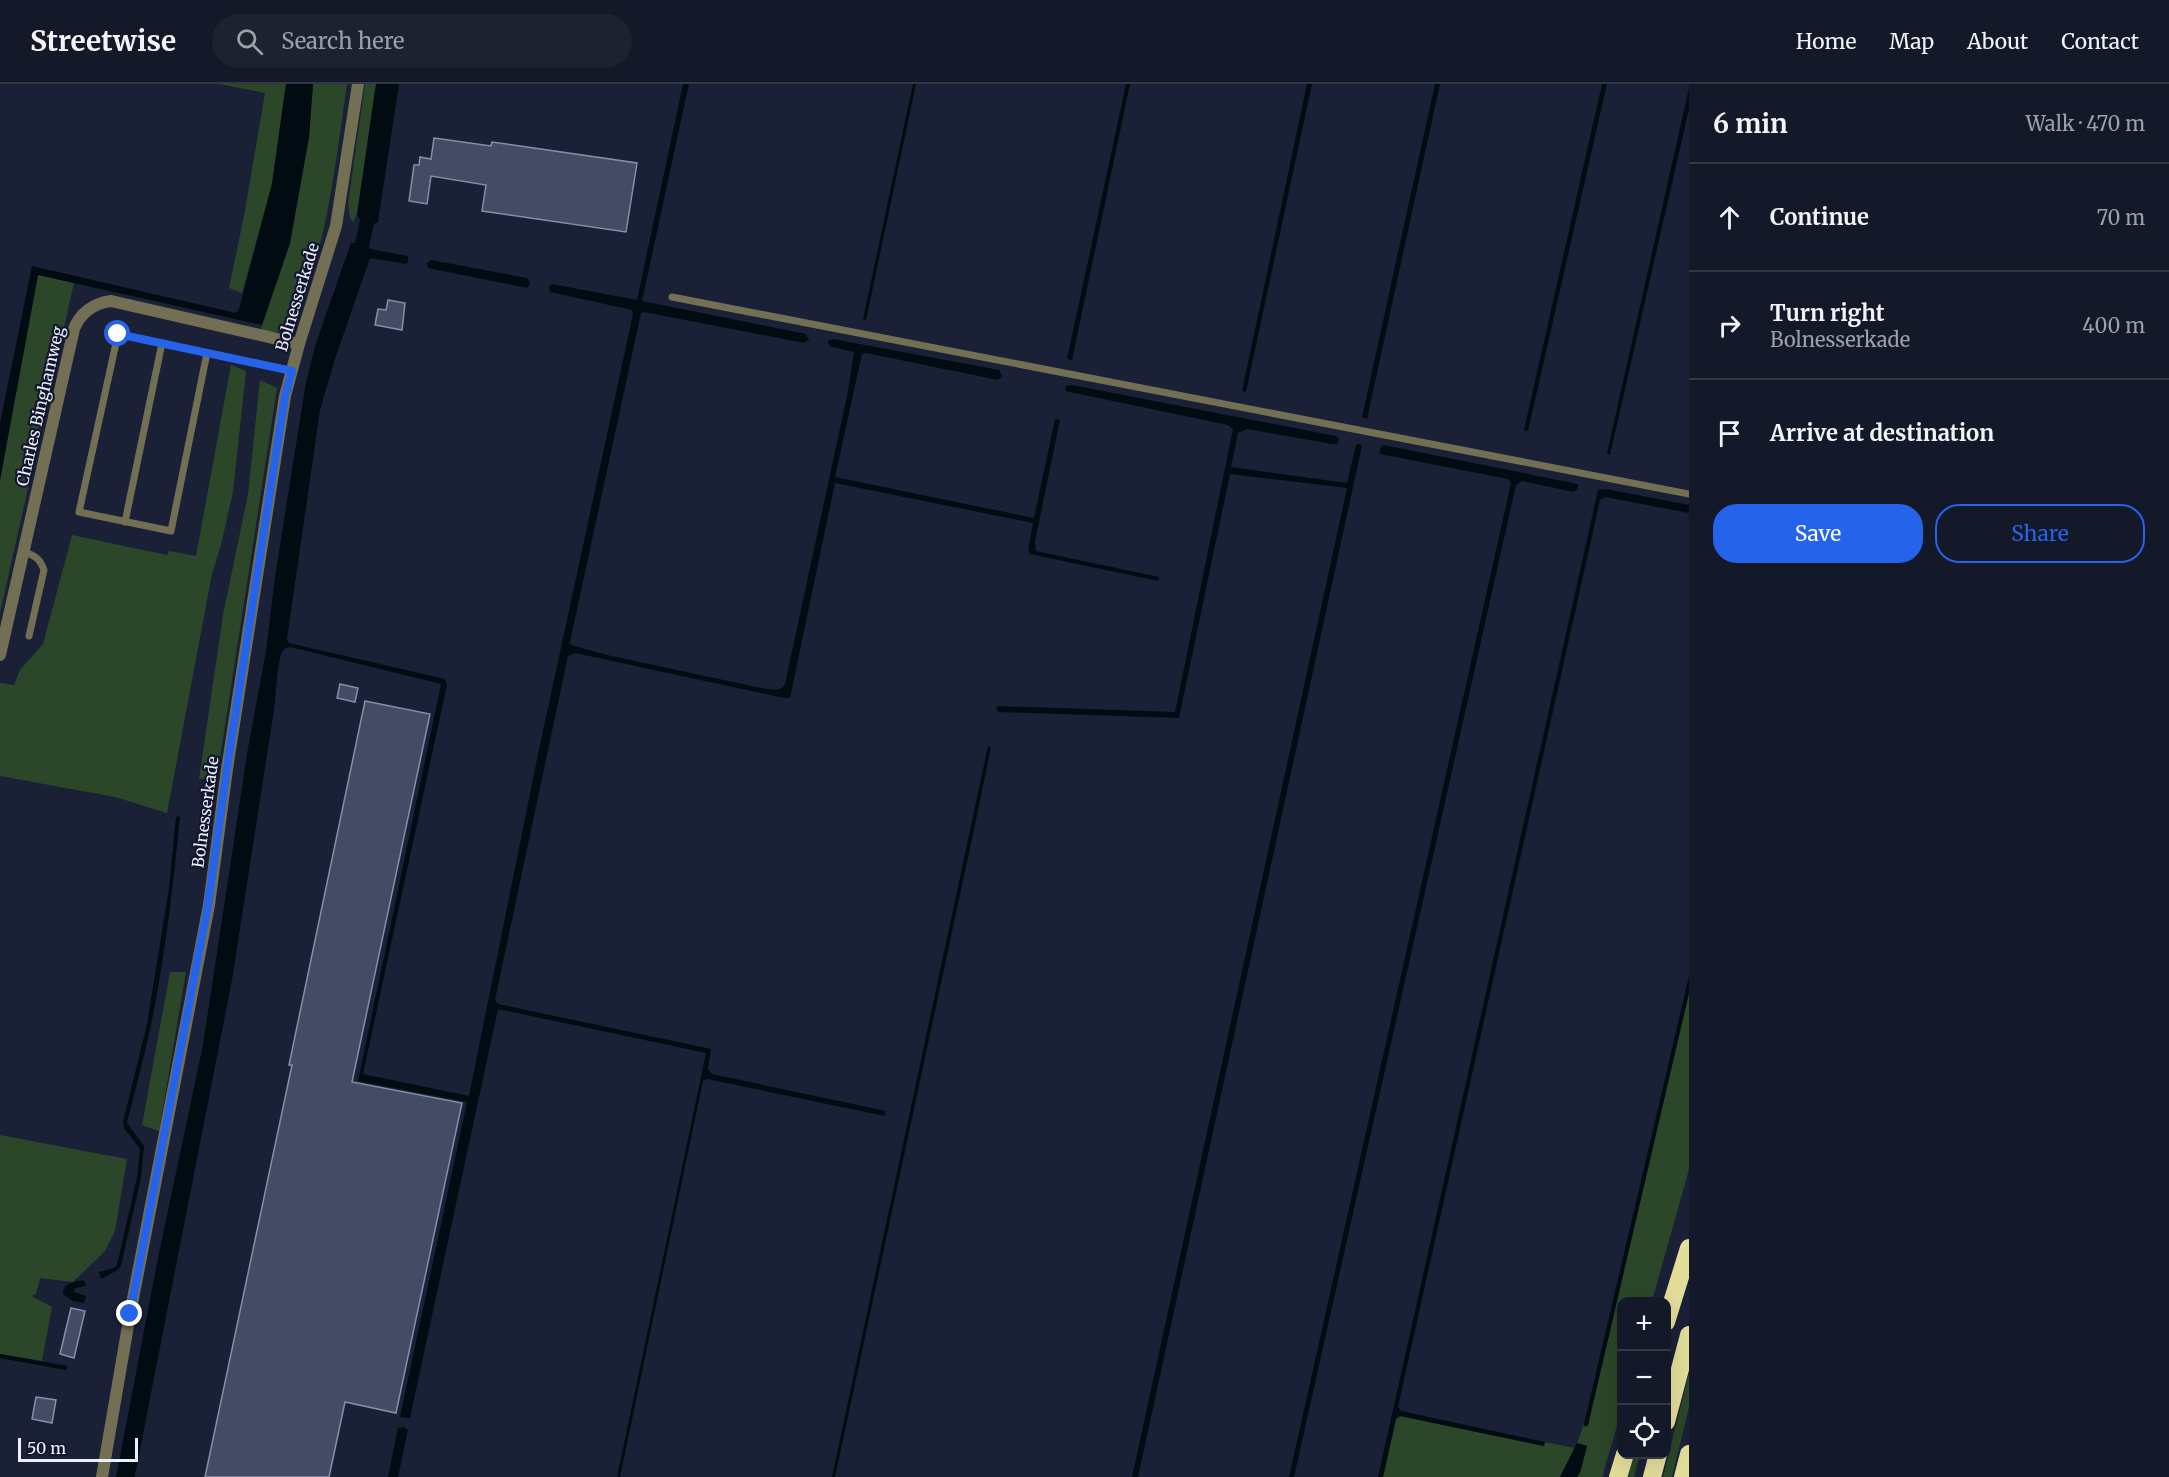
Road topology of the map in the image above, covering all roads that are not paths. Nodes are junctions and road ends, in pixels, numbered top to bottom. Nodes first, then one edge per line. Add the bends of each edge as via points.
1 (358, 84) edge
2 (672, 297) dead end
3 (162, 343) junction
4 (299, 344) junction
5 (207, 353) junction
6 (292, 371) junction
7 (1689, 495) edge
8 (125, 522) junction
9 (23, 552) junction
10 (29, 636) dead end
11 (0, 656) edge
12 (1689, 1248) edge
13 (1671, 1306) edge
14 (1689, 1335) edge
15 (1670, 1405) edge
16 (1689, 1454) edge
17 (1624, 1459) edge
18 (1657, 1459) edge
19 (102, 1477) edge
20 (1618, 1477) edge
21 (1652, 1477) edge
22 (1683, 1477) edge

1 - 4 street, Bolnesserkade via 336,226
2 - 7 lane
3 - 5 lane
3 - 8 lane
3 - 8 lane via 118,334 79,512
4 - 6 street, Bolnesserkade
4 - 9 street, Charles Binghamweg via 111,301 91,308 74,329
5 - 6 lane
5 - 8 lane via 171,531
6 - 19 street, Bolnesserkade via 285,396 208,905
9 - 10 lane via 41,560 44,570
9 - 11 street, Charles Binghamweg
12 - 13 highway
14 - 15 highway
16 - 22 highway
17 - 20 highway
18 - 21 highway

